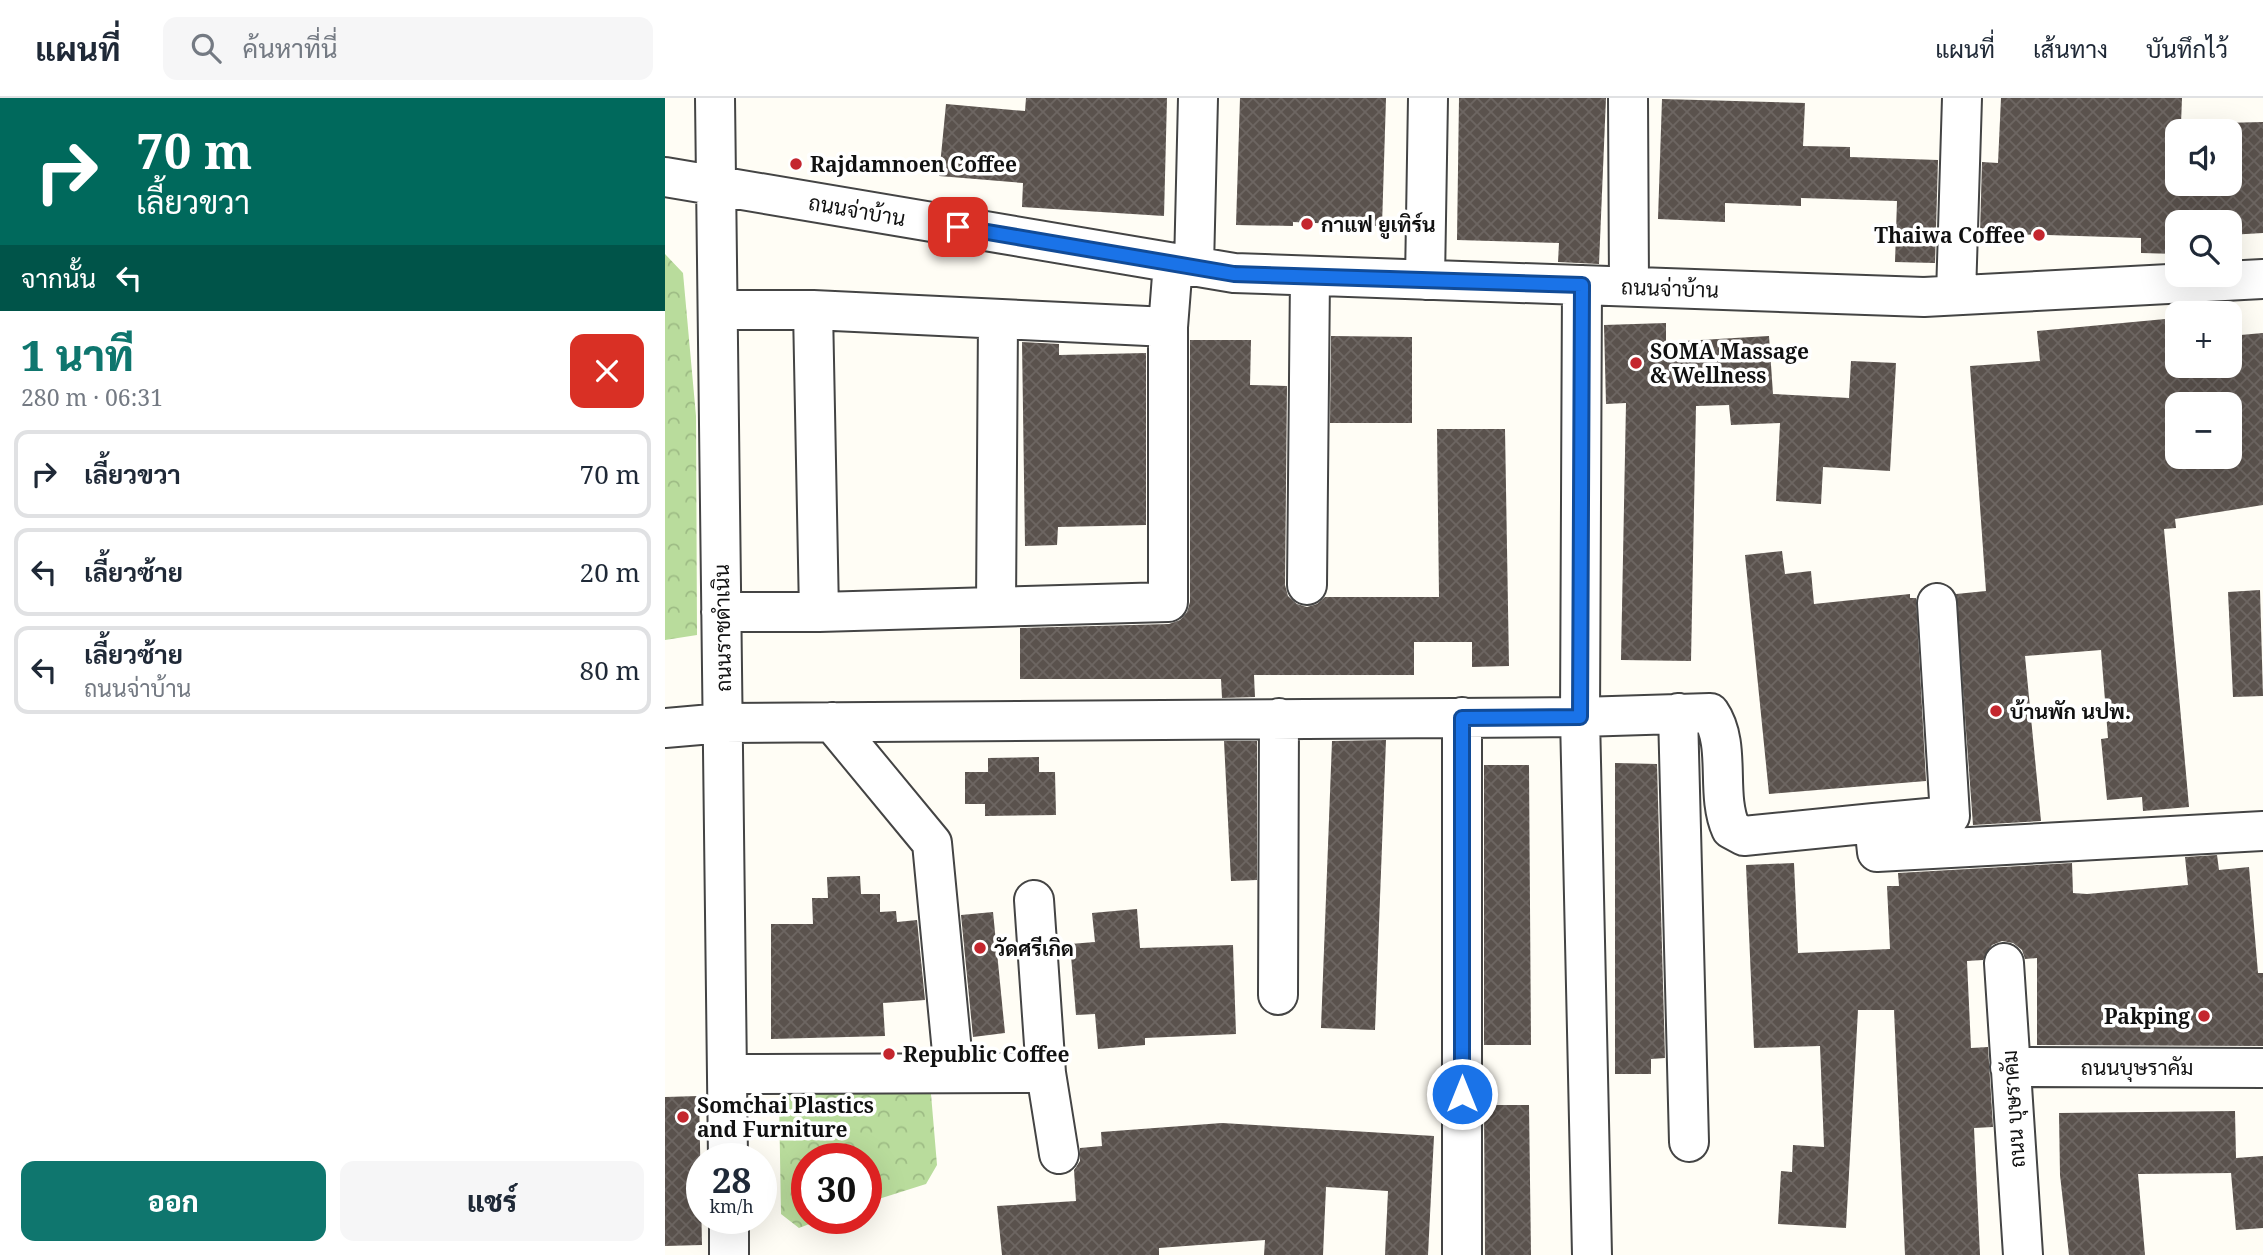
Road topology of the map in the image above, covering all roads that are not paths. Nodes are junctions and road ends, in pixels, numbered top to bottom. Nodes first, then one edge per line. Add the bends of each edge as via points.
1 (715, 98) edge
2 (1198, 98) edge
3 (1428, 98) edge
4 (1628, 98) edge
5 (1962, 98) edge
6 (665, 177) edge
7 (716, 187) junction
8 (1184, 265) junction
9 (1310, 276) junction
10 (2263, 279) edge
11 (1425, 280) junction
12 (1582, 285) junction
13 (1629, 286) junction
14 (1956, 295) junction
15 (718, 310) junction
16 (813, 310) junction
17 (998, 319) junction
18 (1168, 327) junction
19 (1307, 584) dead end
20 (1937, 603) dead end
21 (996, 607) junction
22 (721, 612) junction
23 (820, 612) junction
24 (1678, 713) junction
25 (1580, 717) junction
26 (1279, 718) junction
27 (1462, 718) junction
28 (832, 722) junction
29 (723, 723) junction
30 (665, 728) edge
31 (1874, 823) junction
32 (2263, 831) edge
33 (1034, 900) dead end
34 (2004, 963) dead end
35 (1278, 995) dead end
36 (2010, 1067) junction
37 (2263, 1068) edge
38 (954, 1073) junction
39 (1046, 1073) junction
40 (727, 1074) junction
41 (1689, 1142) dead end
42 (728, 1143) edge
43 (1059, 1154) dead end
44 (729, 1234) edge
45 (729, 1255) edge
46 (1462, 1255) edge
47 (1591, 1255) edge
48 (2022, 1255) edge

1 - 7 street, ถนนราชดำเนิน
2 - 8 street
3 - 11 street
4 - 13 street
5 - 14 street
6 - 7 street, ถนนจ่าบ้าน
7 - 8 street, ถนนจ่าบ้าน
7 - 15 street, ถนนราชดำเนิน
8 - 9 street, ถนนจ่าบ้าน via 1234,274
8 - 18 street
9 - 11 street, ถนนจ่าบ้าน
9 - 19 street
10 - 14 street, ถนนจ่าบ้าน
11 - 12 street, ถนนจ่าบ้าน
12 - 13 street, ถนนจ่าบ้าน
12 - 25 street
13 - 14 street, ถนนจ่าบ้าน
15 - 16 street
15 - 22 street, ถนนราชดำเนิน
16 - 17 street
16 - 23 street
17 - 18 street
17 - 21 street
18 - 21 street via 1168,602
20 - 31 street via 1950,816
21 - 23 street
22 - 23 street
22 - 29 street, ถนนราชดำเนิน
24 - 25 street
24 - 31 street via 1710,713 1718,725 1724,814 1731,830 1744,835
24 - 41 street
25 - 27 street
25 - 47 street
26 - 27 street
26 - 28 street
26 - 35 street
27 - 46 street
28 - 29 street
28 - 38 street via 932,843
29 - 30 street
29 - 40 street, ถนนราชดำเนิน
31 - 32 street via 1877,852
33 - 39 street
34 - 36 street, ถนน บุษราคัม
36 - 37 street, ถนนบุษราคัม
36 - 48 street, ถนน บุษราคัม
38 - 39 street
38 - 40 street
39 - 43 street
40 - 42 street, ถนนราชดำเนิน
44 - 45 street

